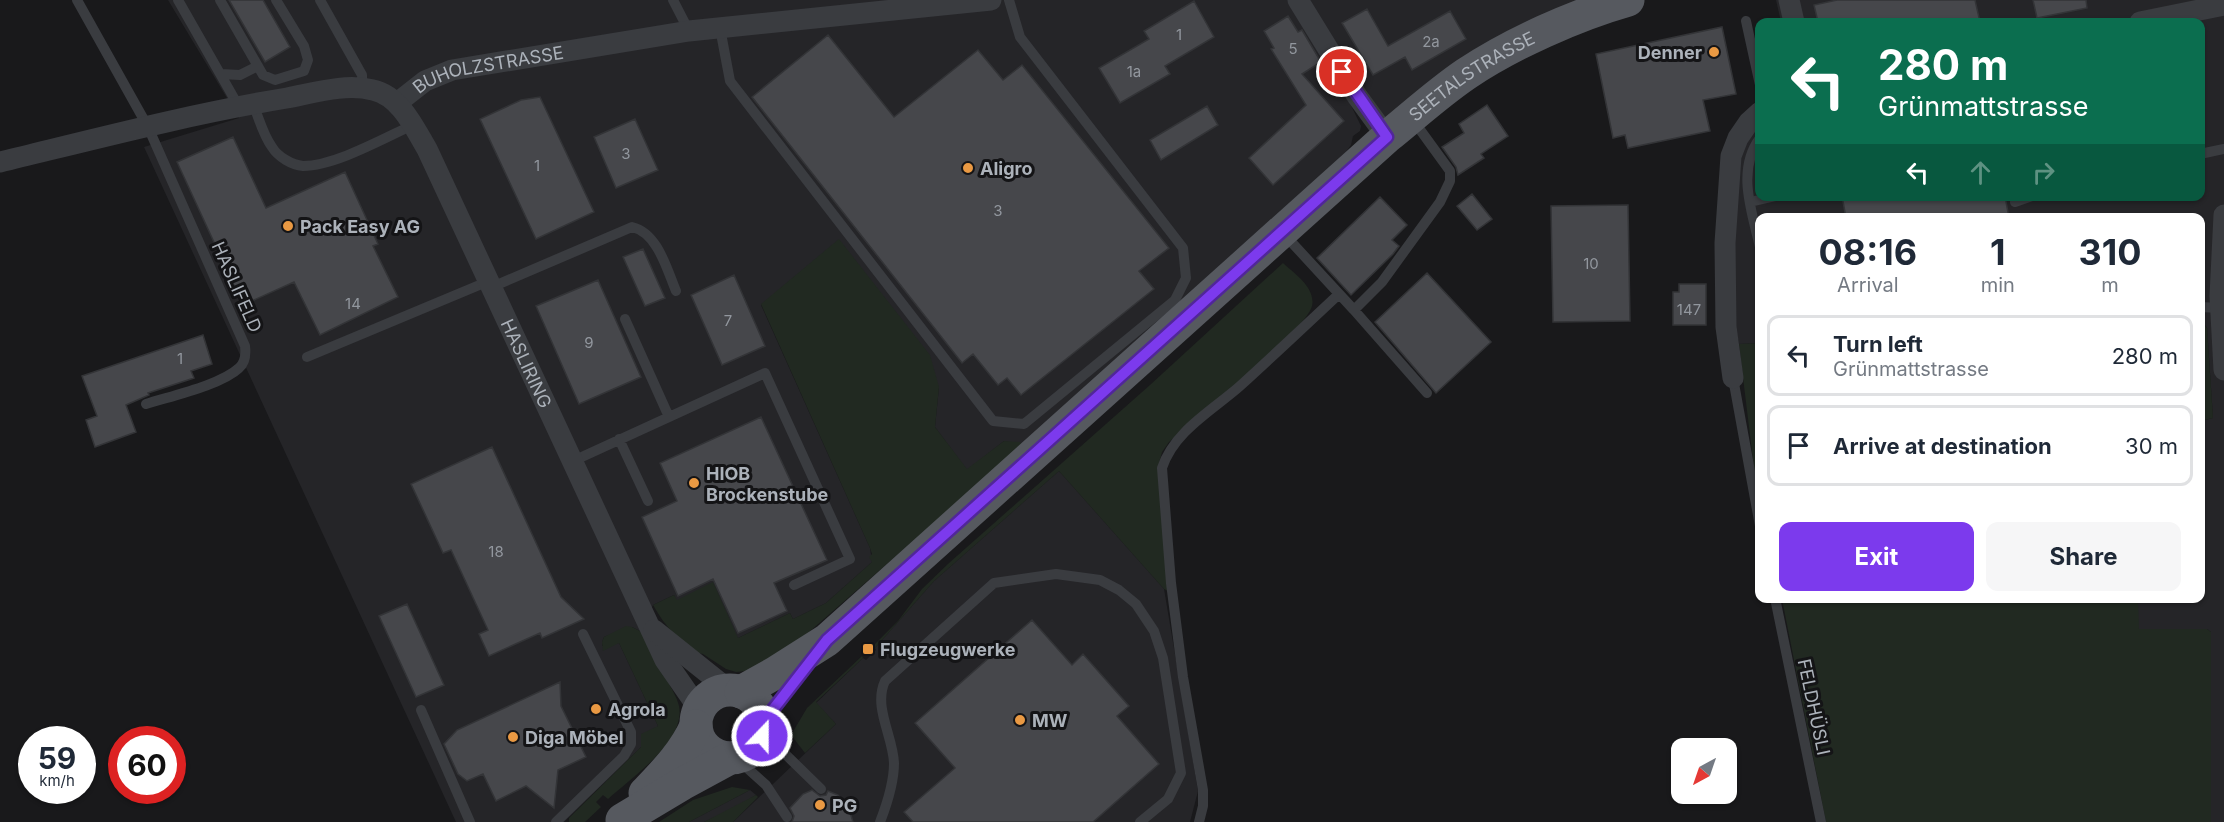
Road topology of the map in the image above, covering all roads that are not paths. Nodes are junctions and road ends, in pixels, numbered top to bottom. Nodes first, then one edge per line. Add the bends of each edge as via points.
1 (76, 0) edge
2 (178, 0) edge
3 (220, 0) edge
4 (276, 0) edge
5 (320, 0) edge
6 (673, 0) edge
7 (991, 0) edge
8 (1009, 0) edge
9 (1298, 0) edge
10 (1628, 0) edge
11 (1789, 0) edge
12 (918, 3) edge
13 (2224, 5) edge
14 (1793, 18) edge
15 (2160, 18) edge
16 (1746, 21) dead end
17 (720, 28) junction
18 (688, 31) junction
19 (1755, 62) edge
20 (258, 66) junction
21 (220, 74) junction
22 (362, 88) junction
23 (397, 103) junction
24 (246, 106) junction
25 (1755, 117) edge
26 (413, 125) junction
27 (148, 127) junction
28 (1399, 127) junction
29 (1755, 146) edge
30 (2224, 149) edge
31 (2205, 153) edge
32 (0, 162) edge
33 (1755, 201) edge
34 (2018, 201) edge
35 (1750, 202) junction
36 (2015, 202) dead end
37 (2224, 215) edge
38 (1755, 224) edge
39 (1282, 233) junction
40 (490, 284) junction
41 (676, 291) dead end
42 (1339, 294) junction
43 (2211, 307) edge
44 (1354, 310) junction
45 (625, 319) dead end
46 (2224, 345) edge
47 (307, 357) dead end
48 (2224, 370) edge
49 (1734, 378) joint
50 (1427, 393) dead end
51 (146, 404) dead end
52 (669, 417) junction
53 (620, 439) junction
54 (573, 461) junction
55 (1755, 498) edge
56 (648, 501) dead end
57 (794, 585) dead end
58 (1775, 603) edge
59 (652, 628) junction
60 (583, 634) dead end
61 (827, 640) junction
62 (735, 691) junction
63 (421, 710) dead end
64 (697, 719) junction
65 (764, 725) junction
66 (733, 758) junction
67 (821, 789) dead end
68 (787, 817) dead end
69 (621, 821) edge
70 (470, 822) edge
71 (556, 822) edge
72 (880, 822) edge
73 (1140, 822) edge
74 (1199, 822) edge
75 (1821, 822) edge

1 - 27 lane
2 - 21 lane
3 - 20 lane
4 - 20 lane via 308,60 304,71 275,80 263,75
5 - 22 lane via 362,75
6 - 18 lane
7 - 12 street, BUHOLZSTRASSE
8 - 17 lane via 1020,37 1183,248 1186,278 1175,300 1024,424 993,421 735,88 730,81
9 - 28 street via 1357,96
10 - 28 main road, SEETALSTRASSE via 1536,35 1492,57
11 - 14 street
12 - 17 street, BUHOLZSTRASSE
13 - 15 street
16 - 19 lane
17 - 18 street, BUHOLZSTRASSE
18 - 23 street, BUHOLZSTRASSE via 452,70 425,81
20 - 21 lane via 240,75
21 - 24 lane
22 - 23 street, BUHOLZSTRASSE
22 - 24 street, BUHOLZSTRASSE
23 - 26 street, HASLIRING
24 - 26 lane via 280,156 304,166 337,159
24 - 27 street, BUHOLZSTRASSE
25 - 49 street via 1743,130 1731,156 1725,243 1726,327
26 - 40 street, HASLIRING
27 - 32 street, BUHOLZSTRASSE
27 - 51 lane, HASLIFELD via 245,346 246,356 241,367 223,379
28 - 39 main road, SEETALSTRASSE
28 - 44 lane via 1450,171 1450,181 1440,202 1382,282
29 - 35 lane via 1748,157
30 - 31 lane
33 - 35 lane
34 - 36 lane
35 - 38 lane
37 - 43 street
39 - 42 lane
39 - 61 main road, SEETALSTRASSE
40 - 41 lane via 632,227 641,229 654,242
40 - 47 lane
40 - 54 street, HASLIRING
42 - 44 lane
42 - 74 lane via 1179,438 1167,453 1162,468 1171,583 1203,790
43 - 46 street
44 - 50 lane
45 - 52 lane
46 - 48 street
49 - 55 lane
52 - 53 lane
52 - 57 lane via 765,373 850,559
53 - 54 lane
53 - 56 lane
54 - 59 street, HASLIRING
58 - 75 lane, FELDHÜSLI
59 - 62 street, HASLIRING
59 - 64 street, HASLIRING via 665,660 692,699
60 - 71 lane via 631,732 631,744 624,756
61 - 62 main road, SEETALSTRASSE via 775,673
61 - 65 main road, SEETALSTRASSE
62 - 64 main road via 710,696
62 - 65 main road via 754,700
63 - 70 lane
64 - 66 main road via 698,735 707,749
64 - 69 main road via 676,759
65 - 66 main road via 754,748
65 - 67 lane via 780,749
66 - 68 lane via 766,785
66 - 69 main road
72 - 73 lane via 894,763 880,692 885,681 994,583 1056,574 1100,580 1119,590 1136,604 1154,631 1163,658 1181,773 1168,799

